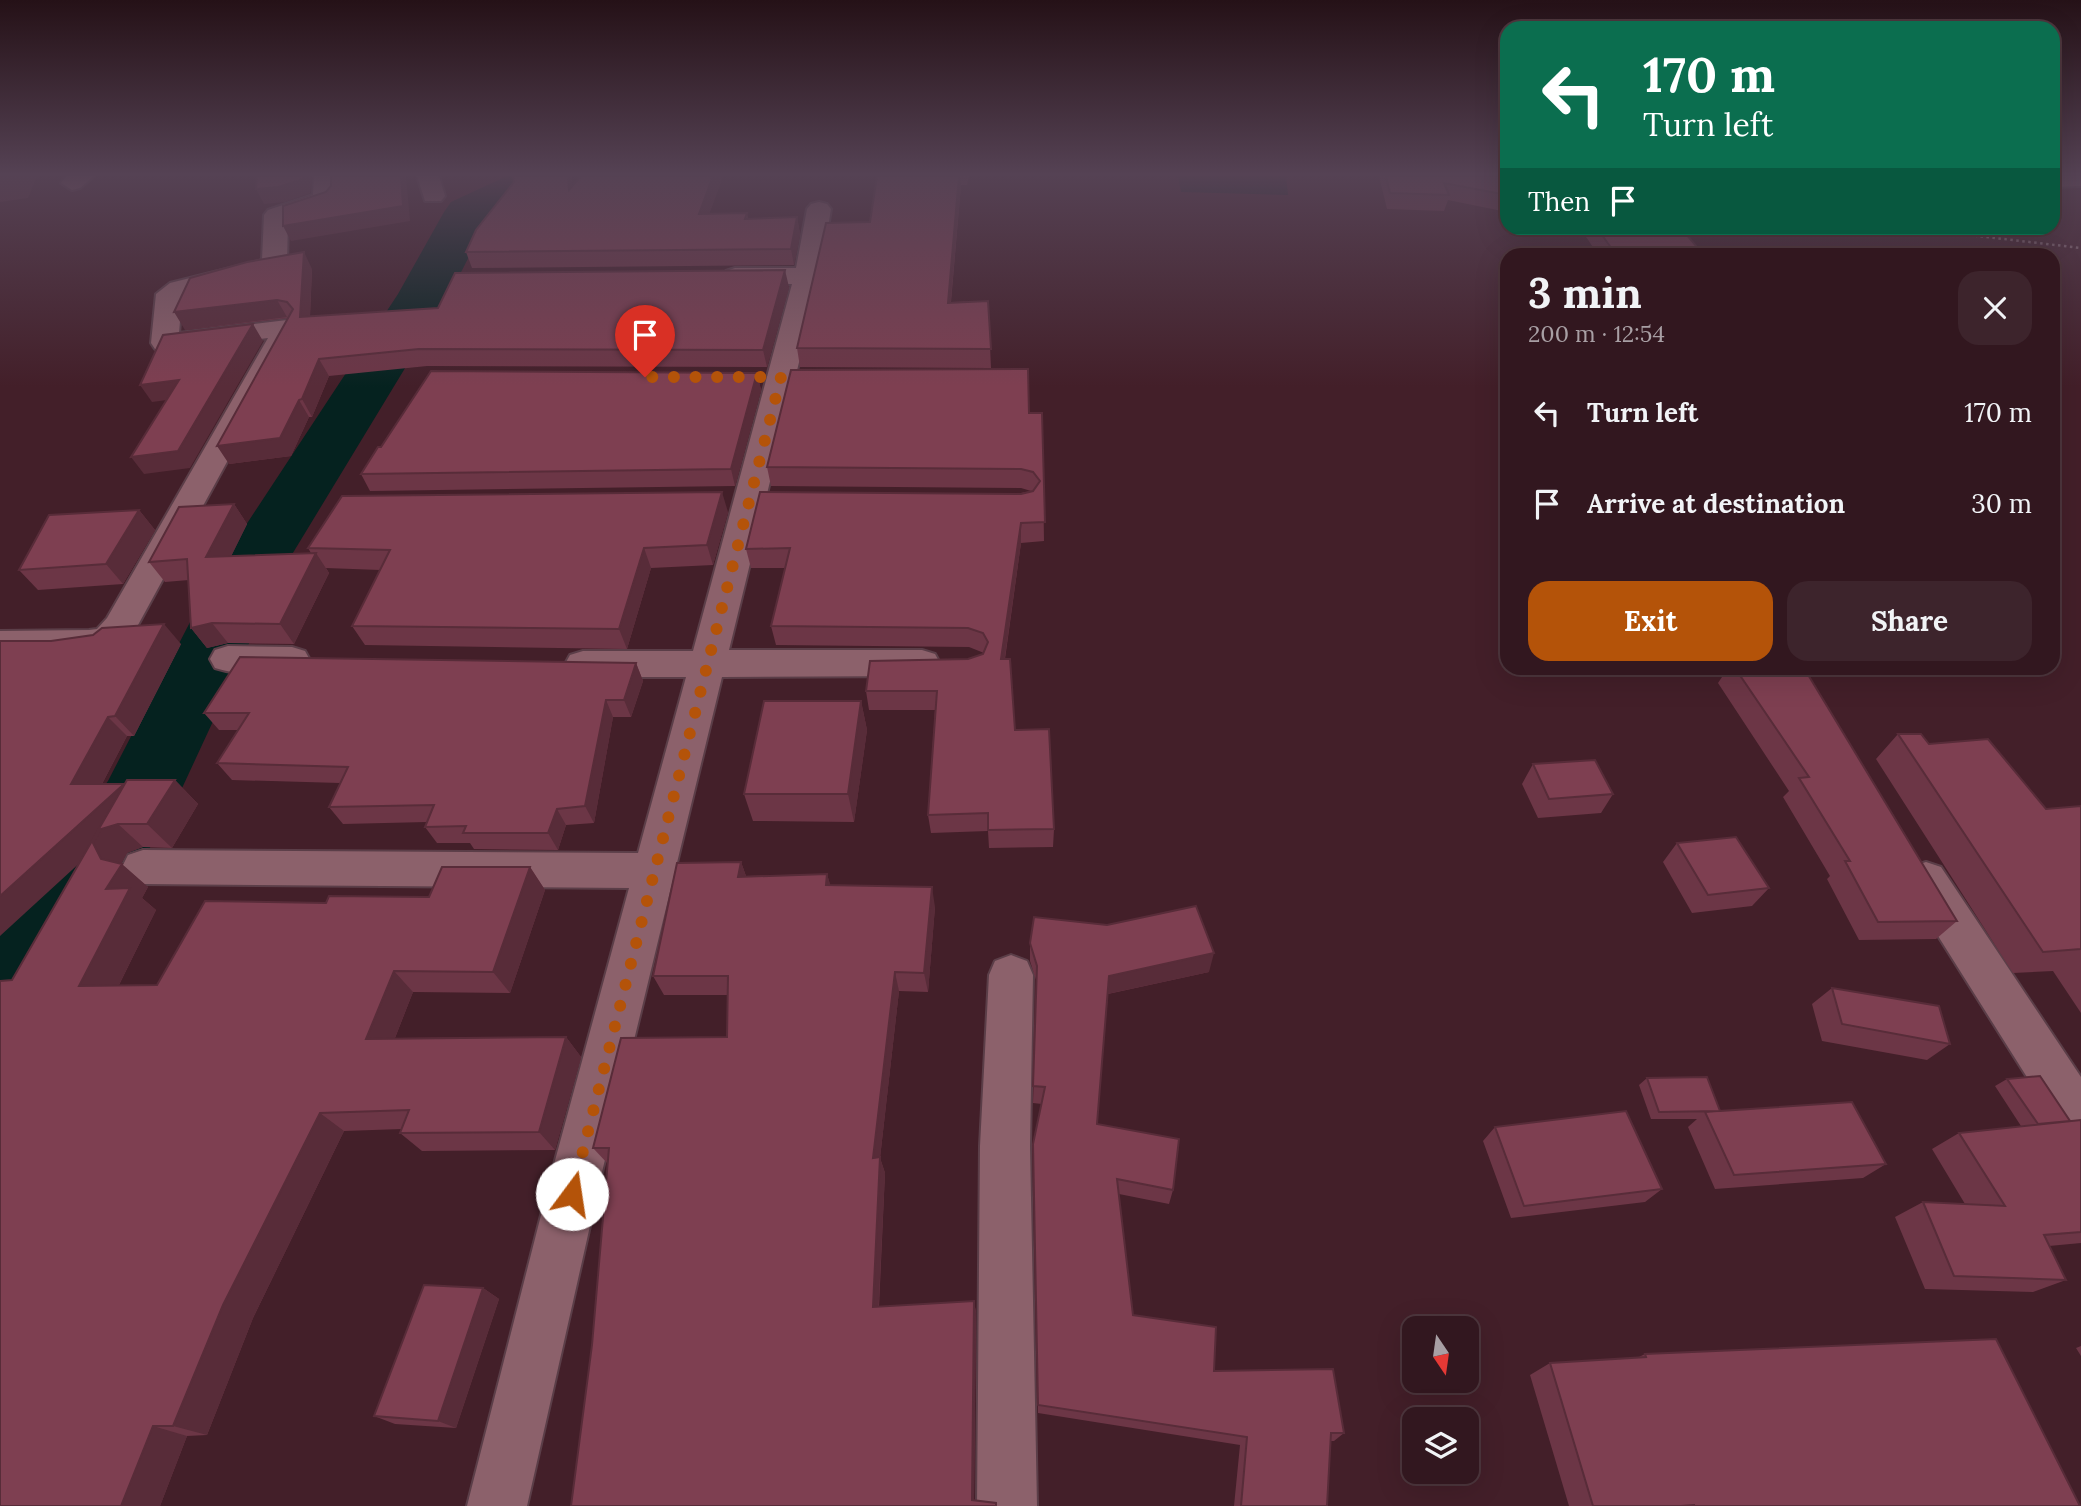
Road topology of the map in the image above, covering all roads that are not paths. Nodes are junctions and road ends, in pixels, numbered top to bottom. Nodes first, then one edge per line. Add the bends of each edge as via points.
1 (276, 246) edge
2 (812, 246) edge
3 (807, 276) junction
4 (709, 277) edge
5 (0, 644) edge
6 (228, 659) dead end
7 (324, 661) edge
8 (543, 663) edge
9 (956, 663) edge
10 (708, 666) junction
11 (1909, 852) edge
12 (144, 867) dead end
13 (656, 871) junction
14 (1011, 975) dead end
15 (2081, 1119) edge
16 (497, 1506) edge
17 (1007, 1506) edge

1 - 5 street via 274,264 169,294 165,343 287,328 120,627 108,639 89,643
2 - 3 street
3 - 4 street
3 - 10 street
6 - 7 street
8 - 10 street
9 - 10 street
10 - 13 street
11 - 15 street
12 - 13 street
13 - 16 street via 578,1168
14 - 17 street via 1005,1146

